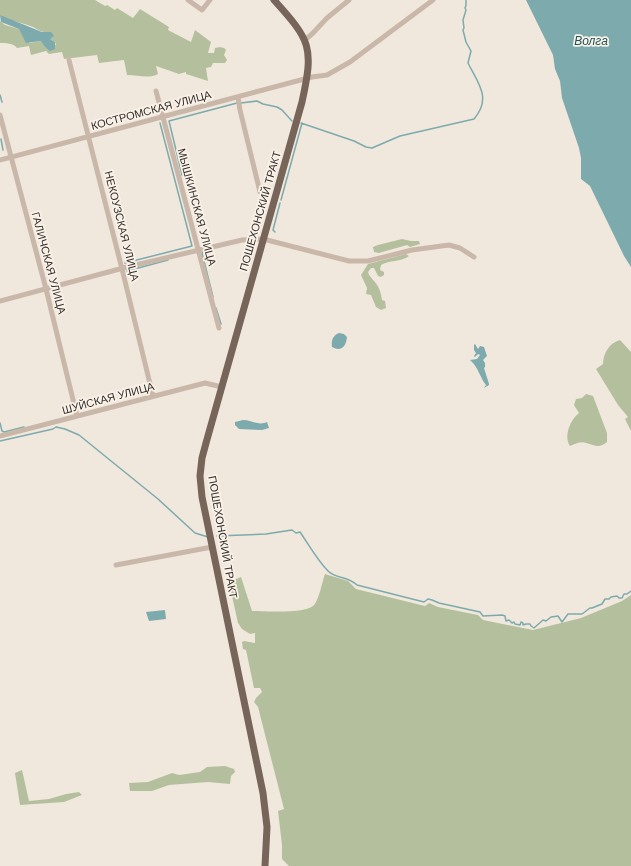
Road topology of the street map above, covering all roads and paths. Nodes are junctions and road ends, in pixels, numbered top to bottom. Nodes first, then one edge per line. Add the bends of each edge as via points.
1 (188, 0) edge
2 (210, 0) edge
3 (274, 0) edge
4 (349, 0) edge
5 (433, 0) edge
6 (305, 40) junction
7 (69, 60) dead end
8 (307, 79) junction
9 (156, 91) dead end
10 (238, 97) junction
11 (0, 114) edge
12 (163, 117) junction
13 (88, 136) junction
14 (11, 157) junction
15 (0, 160) edge
16 (260, 192) dead end
17 (263, 239) junction
18 (198, 250) junction
19 (474, 257) dead end
20 (122, 269) junction
21 (46, 289) junction
22 (0, 300) edge
23 (218, 328) dead end
24 (222, 387) junction
25 (153, 396) junction
26 (77, 416) junction
27 (0, 436) edge
28 (212, 547) junction
29 (116, 565) dead end
30 (265, 866) edge

1 - 2 street via 202,10
3 - 6 main road via 293,21
4 - 6 street
5 - 8 street, КОСТРОМСКАЯ УЛИЦА via 350,62 328,75
6 - 8 main road, ПОШЕХОНСКИЙ ТРАКТ via 309,56
7 - 13 street, НЕКОУЗСКАЯ УЛИЦА
8 - 10 street, КОСТРОМСКАЯ УЛИЦА
8 - 17 main road, ПОШЕХОНСКИЙ ТРАКТ
9 - 12 street, МЫШКИНСКАЯ УЛИЦА
10 - 12 street, КОСТРОМСКАЯ УЛИЦА
10 - 16 street
11 - 14 street, ГАЛИЧСКАЯ УЛИЦА
12 - 13 street, КОСТРОМСКАЯ УЛИЦА
12 - 18 street, МЫШКИНСКАЯ УЛИЦА
13 - 14 street, КОСТРОМСКАЯ УЛИЦА
13 - 20 street, НЕКОУЗСКАЯ УЛИЦА
14 - 15 street, КОСТРОМСКАЯ УЛИЦА
14 - 21 street, ГАЛИЧСКАЯ УЛИЦА
17 - 18 street via 236,240
17 - 19 street via 349,261 368,261 412,250 449,245 460,248
17 - 24 main road, ПОШЕХОНСКИЙ ТРАКТ
18 - 20 street
18 - 23 street, МЫШКИНСКАЯ УЛИЦА
20 - 21 street
20 - 25 street, НЕКОУЗСКАЯ УЛИЦА
21 - 22 street
21 - 26 street, ГАЛИЧСКАЯ УЛИЦА
24 - 25 street, ШУЙСКАЯ УЛИЦА via 205,383
24 - 28 main road, ПОШЕХОНСКИЙ ТРАКТ via 202,458 200,476
25 - 26 street, ШУЙСКАЯ УЛИЦА
26 - 27 street, ШУЙСКАЯ УЛИЦА
28 - 29 street
28 - 30 main road, ПОШЕХОНСКИЙ ТРАКТ via 263,793 267,827

